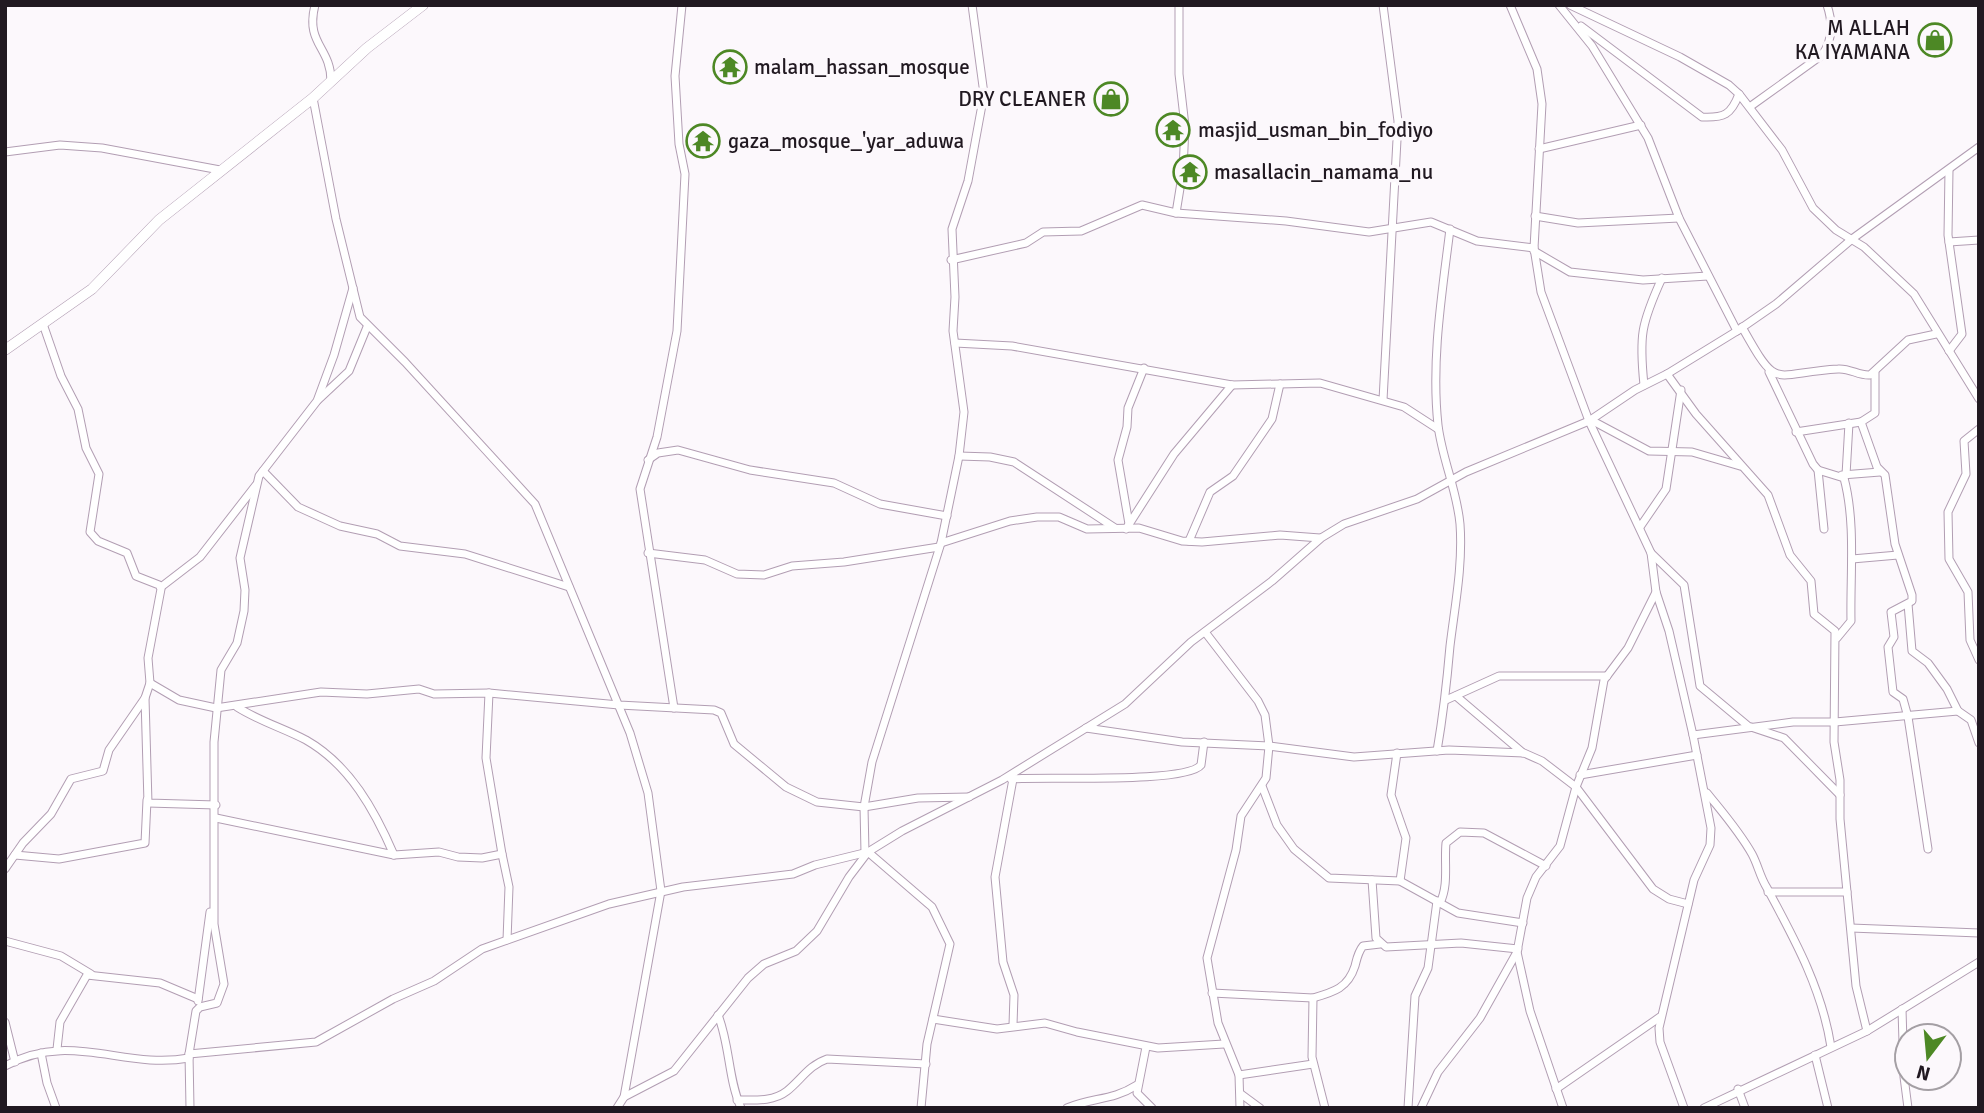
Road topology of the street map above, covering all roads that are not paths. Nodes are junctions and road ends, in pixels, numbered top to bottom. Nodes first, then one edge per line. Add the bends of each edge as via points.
1 (315, 5) edge
2 (423, 5) edge
3 (682, 5) edge
4 (972, 5) edge
5 (1179, 5) edge
6 (1383, 5) edge
7 (1510, 5) edge
8 (1559, 5) edge
9 (1570, 5) edge
10 (1827, 5) edge
11 (1574, 20) junction
12 (331, 81) junction
13 (1739, 94) junction
14 (313, 98) junction
15 (1751, 106) junction
16 (1641, 125) junction
17 (1979, 147) edge
18 (1539, 149) junction
19 (5, 152) edge
20 (220, 170) junction
21 (1949, 170) junction
22 (1177, 214) junction
23 (1535, 216) junction
24 (1679, 218) junction
25 (1391, 228) junction
26 (1450, 229) junction
27 (1852, 239) junction
28 (1979, 240) edge
29 (1949, 242) junction
30 (1534, 250) junction
31 (951, 260) junction
32 (1708, 276) junction
33 (1662, 278) junction
34 (354, 284) junction
35 (43, 324) junction
36 (367, 327) junction
37 (1739, 329) junction
38 (1936, 334) junction
39 (956, 343) junction
40 (5, 350) edge
41 (1949, 351) junction
42 (1144, 368) junction
43 (1769, 372) junction
44 (1875, 372) junction
45 (1667, 374) junction
46 (1280, 384) junction
47 (1232, 385) junction
48 (1644, 385) junction
49 (1681, 389) junction
50 (1979, 399) edge
51 (1382, 400) junction
52 (317, 401) junction
53 (1590, 420) junction
54 (1861, 422) junction
55 (1849, 423) junction
56 (1438, 429) junction
57 (1979, 429) edge
58 (1796, 432) junction
59 (1671, 452) junction
60 (959, 456) junction
61 (648, 460) junction
62 (1741, 466) junction
63 (1818, 470) junction
64 (263, 471) junction
65 (1880, 472) junction
66 (1843, 475) junction
67 (1453, 480) junction
68 (256, 485) junction
69 (947, 516) junction
70 (1127, 526) junction
71 (1640, 527) junction
72 (1116, 529) junction
73 (1824, 529) dead end
74 (1321, 538) junction
75 (1189, 541) junction
76 (940, 545) junction
77 (648, 553) junction
78 (1651, 553) junction
79 (1898, 555) junction
80 (1852, 559) junction
81 (161, 587) junction
82 (569, 587) junction
83 (1656, 592) junction
84 (1908, 604) junction
85 (1205, 632) junction
86 (1836, 638) junction
87 (1979, 660) edge
88 (1607, 676) junction
89 (150, 683) junction
90 (489, 692) junction
91 (1456, 696) junction
92 (145, 698) junction
93 (1446, 700) junction
94 (619, 705) junction
95 (237, 707) junction
96 (216, 708) junction
97 (674, 708) junction
98 (1958, 711) junction
99 (1908, 717) junction
100 (1835, 722) junction
101 (1748, 726) junction
102 (1086, 728) junction
103 (1693, 735) junction
104 (1204, 743) junction
105 (1979, 743) edge
106 (1269, 746) junction
107 (1437, 751) junction
108 (1397, 753) junction
109 (1524, 753) junction
110 (1698, 755) junction
111 (1580, 775) junction
112 (1013, 779) junction
113 (1002, 780) junction
114 (1262, 786) junction
115 (1576, 787) junction
116 (1705, 791) junction
117 (1840, 795) junction
118 (971, 797) junction
119 (147, 800) junction
120 (216, 805) junction
121 (864, 807) junction
122 (216, 818) junction
123 (1928, 849) dead end
124 (866, 853) junction
125 (502, 854) junction
126 (15, 855) junction
127 (394, 855) junction
128 (1545, 866) junction
129 (5, 869) edge
130 (1372, 880) junction
131 (1400, 881) junction
132 (212, 891) junction
133 (661, 891) junction
134 (1768, 892) junction
135 (1847, 892) junction
136 (1438, 902) junction
137 (1688, 904) junction
138 (1523, 923) junction
139 (1851, 928) junction
140 (1979, 933) edge
141 (507, 940) junction
142 (5, 941) edge
143 (1380, 944) junction
144 (1432, 944) junction
145 (1518, 951) junction
146 (1979, 962) edge
147 (92, 974) junction
148 (1212, 993) junction
149 (1313, 998) junction
150 (198, 999) junction
151 (197, 1009) junction
152 (1902, 1009) junction
153 (718, 1016) junction
154 (1660, 1016) junction
155 (933, 1019) junction
156 (5, 1022) edge
157 (1013, 1025) junction
158 (1867, 1031) junction
159 (1224, 1044) junction
160 (1146, 1046) junction
161 (1831, 1047) junction
162 (57, 1049) junction
163 (41, 1053) junction
164 (1815, 1055) junction
165 (189, 1056) junction
166 (926, 1063) junction
167 (1313, 1064) junction
168 (9, 1065) edge
169 (1239, 1075) junction
170 (1137, 1085) junction
171 (1556, 1090) junction
172 (1738, 1090) junction
173 (1241, 1094) junction
174 (624, 1097) junction
175 (739, 1104) edge
176 (56, 1108) edge
177 (190, 1108) edge
178 (617, 1108) edge
179 (922, 1108) edge
180 (1067, 1108) edge
181 (1152, 1108) edge
182 (1240, 1108) edge
183 (1259, 1108) edge
184 (1325, 1108) edge
185 (1408, 1108) edge
186 (1421, 1108) edge
187 (1563, 1108) edge
188 (1684, 1108) edge
189 (1704, 1108) edge
190 (1745, 1108) edge
191 (1828, 1108) edge
192 (1908, 1108) edge

1 - 12 street via 313,36 331,64
2 - 12 street
3 - 61 street via 675,76 685,174 677,331 657,437
4 - 31 street via 984,94 968,181 952,229
5 - 22 street via 1185,126
6 - 25 street via 1398,121
7 - 18 street via 1537,69 1542,104
8 - 11 street
9 - 13 street via 1680,57
10 - 15 street via 1832,35 1822,55
11 - 13 street via 1702,117 1731,113
11 - 16 street
12 - 14 street
13 - 15 street
14 - 20 street
14 - 34 street via 336,219
15 - 27 street via 1782,150 1813,208
16 - 18 street
16 - 24 street
17 - 21 street
18 - 23 street
19 - 20 street via 60,145 102,148
20 - 35 street via 159,220 92,289
21 - 27 street
21 - 29 street
22 - 25 street via 1369,232
22 - 31 street via 1142,205 1081,231 1043,232 1026,243
23 - 24 street via 1578,223
23 - 30 street
24 - 32 street
25 - 26 street via 1423,222
25 - 51 street
26 - 30 street via 1476,242
26 - 56 street via 1439,315
27 - 37 street
27 - 38 street via 1914,294
28 - 29 street
29 - 41 street via 1962,334
30 - 33 street via 1570,272
30 - 53 street via 1541,292
31 - 39 street
32 - 33 street
32 - 37 street
33 - 48 street via 1640,337
34 - 36 street via 358,313
34 - 52 street
35 - 40 street
35 - 81 street via 100,476 90,532 98,541 127,553 139,579
36 - 52 street via 349,371
36 - 82 street via 532,499
37 - 43 street
37 - 45 street
38 - 41 street
38 - 44 street via 1908,340
39 - 42 street via 1012,345
39 - 60 street via 964,412
41 - 50 street
42 - 47 street
42 - 70 street via 1128,408 1118,460
43 - 44 street via 1791,375 1839,369 1865,376
43 - 58 street
44 - 54 street via 1875,413
45 - 48 street
45 - 49 street
46 - 47 street
46 - 51 street via 1320,383
46 - 75 street via 1272,419 1233,476 1210,492
47 - 70 street via 1174,454
48 - 53 street
49 - 59 street
49 - 62 street via 1696,414
51 - 56 street via 1404,407
52 - 64 street
53 - 59 street via 1649,451
53 - 67 street
53 - 71 street
54 - 55 street
54 - 65 street
55 - 58 street
55 - 66 street
56 - 67 street
57 - 87 street via 1964,440 1966,474 1948,512 1949,559 1968,592 1969,640
58 - 63 street
59 - 62 street via 1692,452
59 - 71 street via 1666,489
60 - 69 street
60 - 72 street via 1014,462
61 - 69 street via 678,450 750,470 834,483 880,504
61 - 77 street via 640,489
62 - 86 street via 1768,495 1790,555 1811,581 1814,614 1830,624
63 - 66 street
63 - 73 street
64 - 68 street
64 - 82 street via 298,507 340,526 408,547 465,554
65 - 66 street
65 - 79 street via 1885,475
66 - 80 street
67 - 74 street via 1417,499 1344,524
67 - 93 street via 1460,552
68 - 81 street via 200,557
68 - 96 street via 240,558 245,590 241,630 221,670
69 - 76 street
70 - 72 street
70 - 75 street
71 - 78 street
72 - 76 street via 1087,529 1059,517 1037,517 1010,521
74 - 75 street via 1280,535
74 - 85 street
76 - 77 street via 792,566 764,575 737,574 705,560
76 - 121 street via 872,762
77 - 97 street
78 - 83 street
78 - 101 street via 1684,585 1700,686
79 - 80 street
79 - 84 street via 1912,595
80 - 86 street via 1851,621
81 - 89 street via 148,658
82 - 94 street
83 - 88 street via 1628,648
83 - 103 street
84 - 98 street via 1912,651 1928,663
84 - 99 street via 1891,612 1894,637 1888,647 1893,692 1903,699
85 - 102 street via 1125,704
85 - 106 street via 1258,701
86 - 100 street
88 - 91 street via 1499,676
88 - 111 street via 1592,748
89 - 92 street
89 - 96 street via 179,700
90 - 94 street
90 - 95 street via 321,692
90 - 125 street via 486,758
91 - 93 street
91 - 109 street
92 - 119 street
92 - 126 street via 109,750 102,773 71,779 51,814
93 - 107 street
94 - 97 street
94 - 133 street via 648,793
95 - 96 street
95 - 127 street via 306,740 349,778 366,797
96 - 120 street
97 - 121 street via 718,711 734,744 801,796 828,805
98 - 99 street
98 - 105 street via 1970,720
99 - 100 street
99 - 123 street
100 - 101 street
100 - 117 street
101 - 103 street
101 - 117 street via 1784,738
102 - 104 street
102 - 113 street
103 - 110 street
104 - 106 street
104 - 112 street via 1201,765 1195,770 1150,777
106 - 108 street via 1354,757
106 - 114 street
107 - 108 street
107 - 109 street
108 - 131 street via 1391,795 1406,838
109 - 115 street
110 - 111 street
110 - 116 street
111 - 115 street
112 - 113 street
112 - 157 street via 995,877 1003,962 1014,995
113 - 118 street
114 - 130 street via 1277,825 1294,849 1333,880
114 - 148 street via 1241,816 1207,958
115 - 128 street via 1560,846
115 - 137 street via 1653,889
116 - 134 street via 1735,826
116 - 137 street via 1710,845
117 - 135 street
118 - 121 street via 918,798
118 - 124 street
119 - 120 street
119 - 126 street via 145,843 59,859
120 - 122 street
121 - 124 street
122 - 127 street
122 - 132 street
124 - 133 street via 793,874
124 - 153 street via 817,931 796,951 764,964
124 - 155 street via 932,907 947,935 950,954
125 - 127 street via 482,858 439,852
125 - 141 street via 509,887
126 - 129 street
128 - 136 street via 1485,833 1460,832 1446,843 1446,881
128 - 138 street via 1527,898
130 - 131 street
130 - 143 street
131 - 136 street
132 - 150 street
132 - 151 street via 224,984 217,1003
133 - 141 street
133 - 174 street
134 - 135 street
134 - 161 street via 1820,995
135 - 139 street
136 - 138 street via 1467,916
136 - 144 street
137 - 154 street
138 - 145 street
139 - 140 street
139 - 158 street via 1856,986
141 - 165 street via 482,949 434,981 316,1042
142 - 147 street via 61,956
143 - 144 street
143 - 149 street via 1359,950 1344,987
144 - 145 street
144 - 185 street via 1425,978 1415,996
145 - 171 street via 1530,1011
145 - 186 street via 1480,1018 1438,1072
146 - 152 street
147 - 150 street via 172,986
147 - 162 street via 84,978 60,1022
148 - 149 street
148 - 159 street
149 - 167 street
150 - 151 street
151 - 165 street
152 - 158 street
152 - 192 street
153 - 174 street via 674,1071
153 - 175 street
154 - 171 street
154 - 188 street via 1660,1042
155 - 157 street via 997,1029
155 - 166 street
156 - 168 street
157 - 160 street via 1045,1023
158 - 161 street
159 - 160 street via 1176,1049
159 - 169 street
160 - 170 street
161 - 164 street
162 - 163 street
162 - 165 street via 117,1058
163 - 168 street
163 - 176 street
164 - 172 street
164 - 191 street
165 - 177 street
166 - 175 street via 827,1059 788,1091
166 - 179 street
167 - 169 street
167 - 184 street
169 - 173 street
170 - 180 street via 1118,1097
170 - 181 street via 1139,1097
171 - 187 street
172 - 189 street
172 - 190 street
173 - 182 street
173 - 183 street
174 - 178 street

